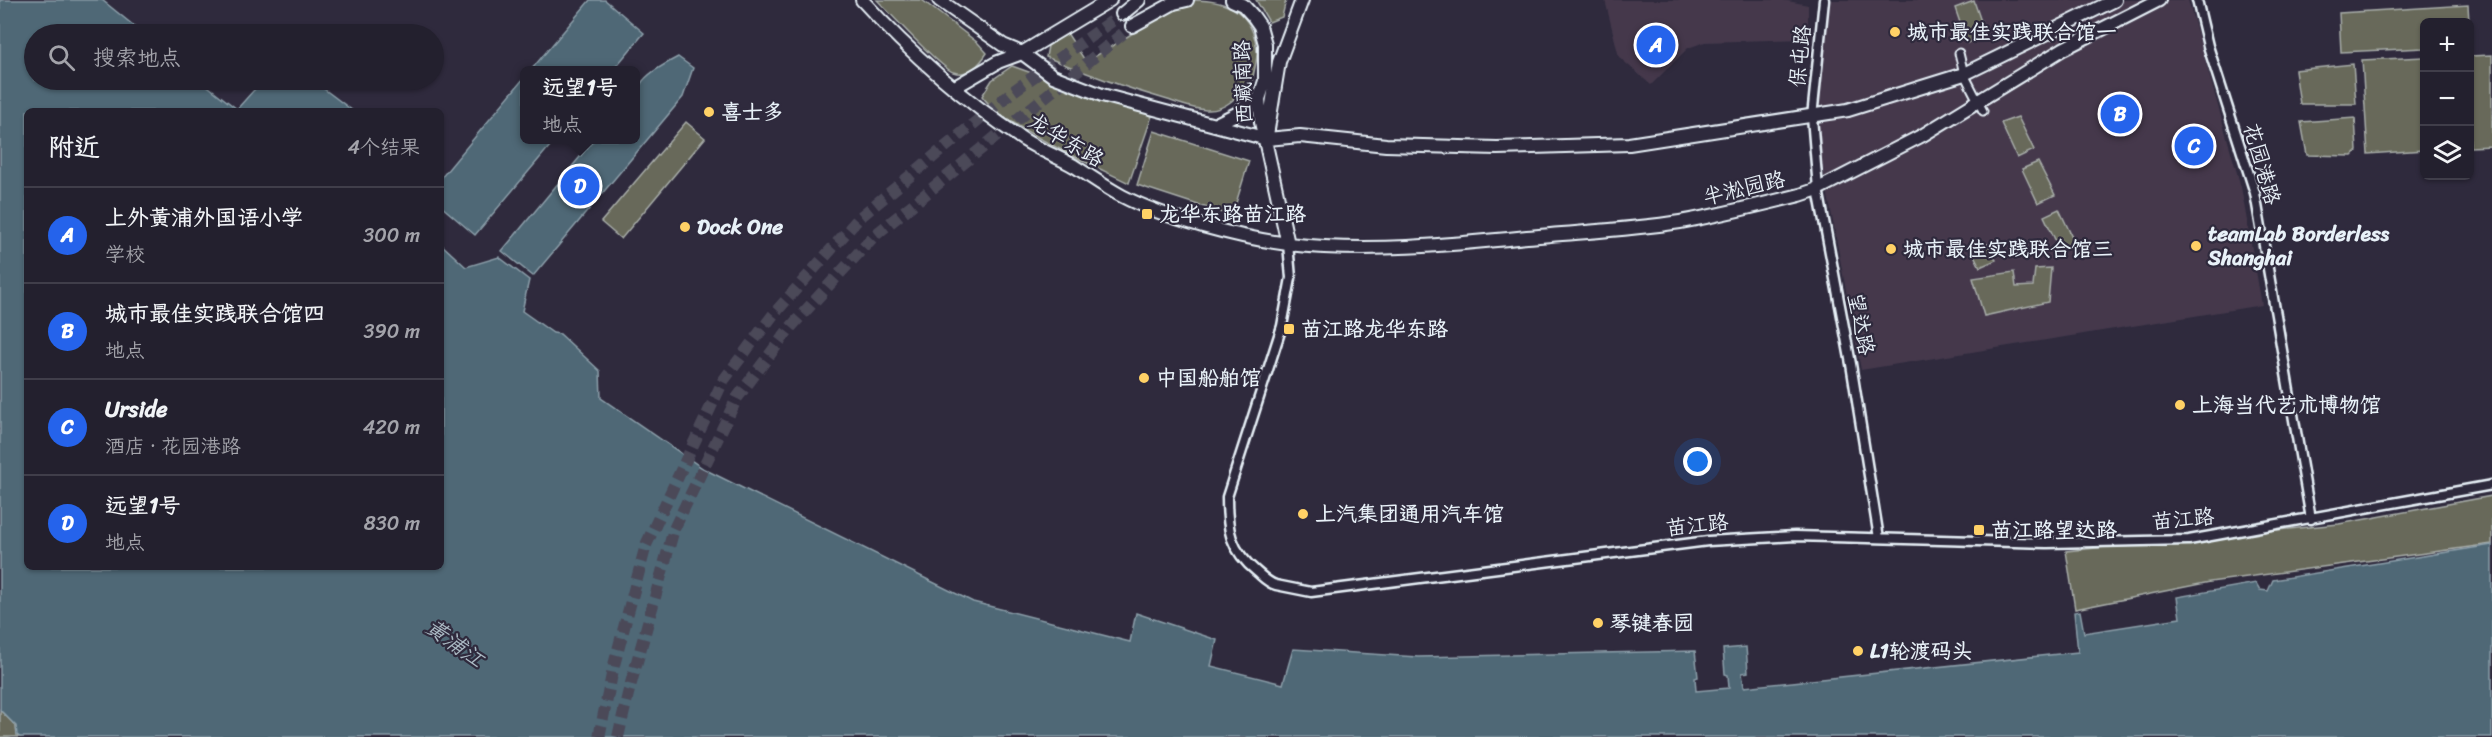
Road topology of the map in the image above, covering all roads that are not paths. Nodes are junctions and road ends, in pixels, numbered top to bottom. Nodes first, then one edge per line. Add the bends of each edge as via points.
1 (862, 0) edge
2 (939, 0) edge
3 (1110, 0) edge
4 (1138, 0) edge
5 (1165, 0) edge
6 (1187, 0) edge
7 (1232, 0) edge
8 (1302, 0) edge
9 (1824, 0) edge
10 (2115, 0) edge
11 (2159, 0) edge
12 (2197, 0) edge
13 (1122, 14) tunnel mouth
14 (1022, 53) junction
15 (1959, 53) dead end
16 (1964, 74) junction
17 (955, 87) junction
18 (1259, 99) junction
19 (1981, 105) junction
20 (1812, 117) junction
21 (1214, 125) junction
22 (1267, 139) junction
23 (1818, 189) junction
24 (1288, 244) junction
25 (2492, 485) edge
26 (2311, 519) junction
27 (1879, 538) junction

1 - 17 main road, 龙华东路 via 893,34
2 - 14 main road via 1003,45
3 - 14 main road
4 - 13 main road
5 - 6 main road via 1132,26
7 - 18 main road, 西藏南路 via 1243,5 1260,26 1265,81
8 - 22 main road, 西藏南路 via 1279,62
9 - 20 street, 保屯路
10 - 16 main road
11 - 19 main road, 半淞园路 via 2062,49
12 - 26 street, 花园港路 via 2254,194
14 - 17 main road
14 - 21 main road via 1053,76 1102,95
15 - 16 street
16 - 19 street
16 - 20 main road via 1848,110
17 - 24 main road, 龙华东路 via 1025,140 1121,196 1254,239
18 - 21 main road
18 - 22 main road, 西藏南路
19 - 23 main road, 半淞园路
20 - 22 main road via 1629,144 1497,148 1386,145 1300,136
20 - 23 street, 望达路
21 - 22 main road
22 - 24 main road, 西藏南路
23 - 24 main road, 半淞园路 via 1682,221 1626,229 1386,247
23 - 27 street, 望达路
24 - 27 street, 苗江路 via 1291,278 1282,326 1227,497 1227,524 1233,545 1271,584 1311,592 1708,541 1795,536
25 - 26 street, 苗江路
26 - 27 street, 苗江路 via 2189,540 2048,543

